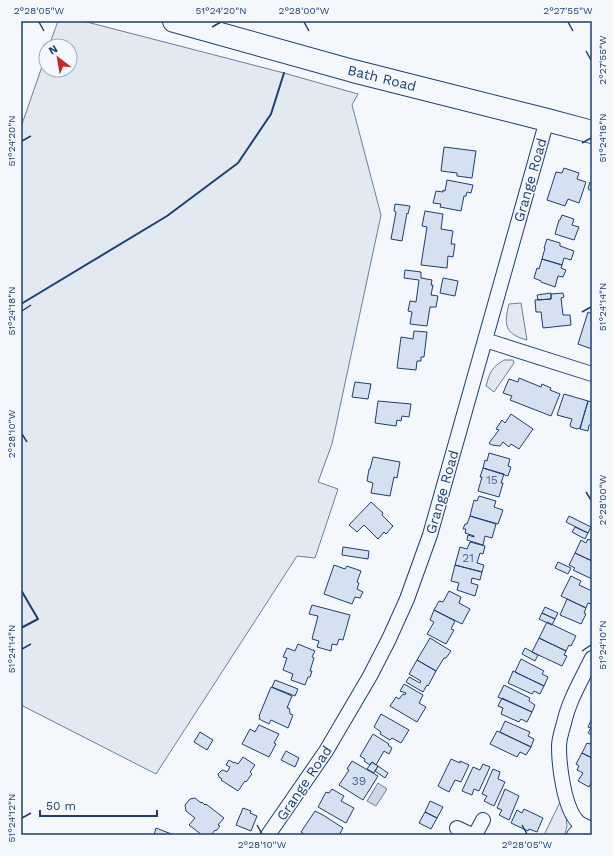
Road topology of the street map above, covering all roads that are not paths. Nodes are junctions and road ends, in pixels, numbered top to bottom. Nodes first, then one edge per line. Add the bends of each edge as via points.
1 (174, 21) edge
2 (547, 120) junction
3 (592, 132) edge
4 (485, 340) junction
5 (592, 374) edge
6 (592, 658) edge
7 (483, 820) dead end
8 (457, 828) dead end
9 (583, 830) edge
10 (268, 835) edge
11 (472, 835) edge
12 (476, 835) edge

1 - 2 highway, Bath Road via 352,71
2 - 3 highway, Bath Road
2 - 4 street, Grange Road
4 - 5 street
4 - 10 street, Grange Road via 430,535 401,612 370,676 326,751
6 - 9 street via 564,721 559,745 564,793
7 - 12 street
8 - 11 street

